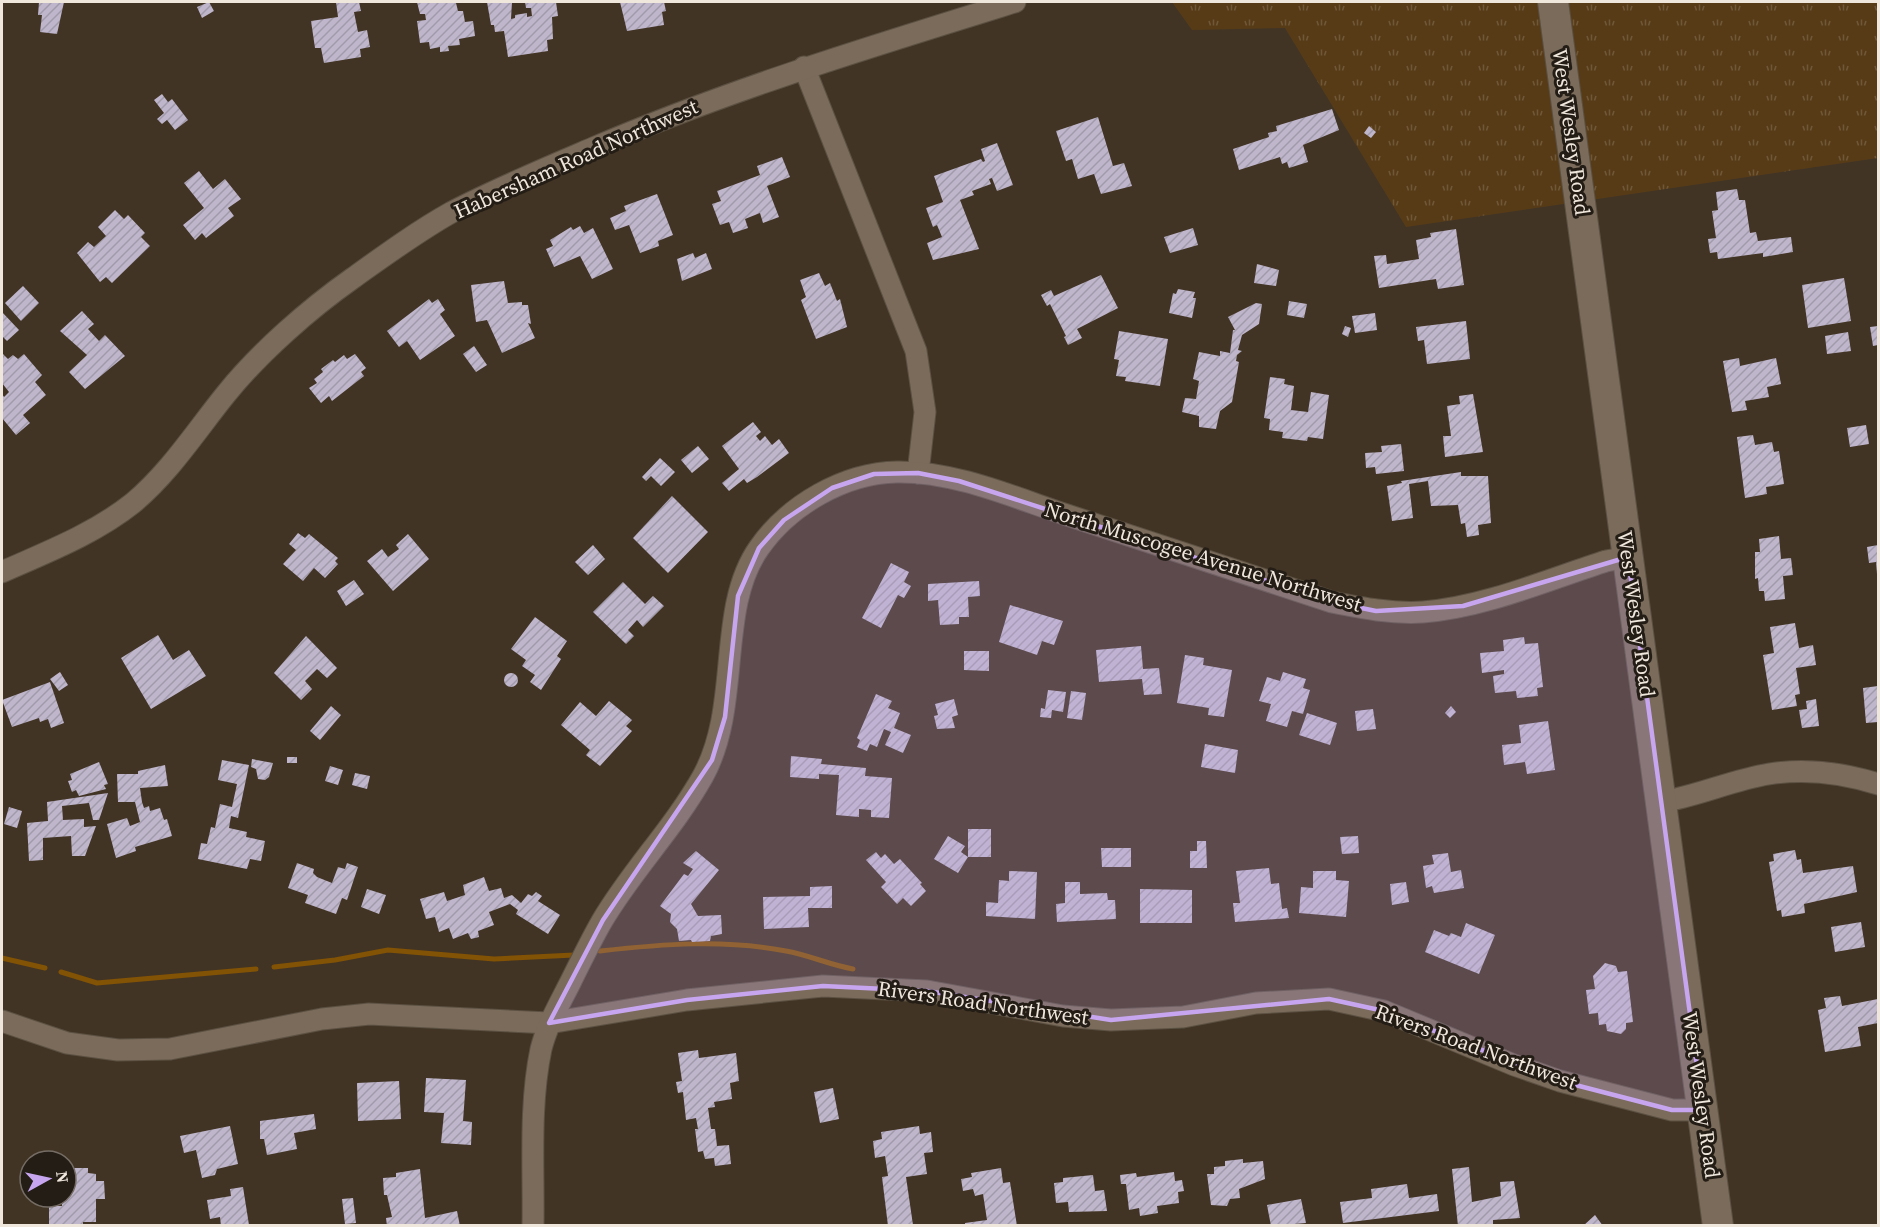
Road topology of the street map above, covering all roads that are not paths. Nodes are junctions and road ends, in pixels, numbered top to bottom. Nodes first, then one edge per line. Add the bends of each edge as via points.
1 (1015, 2) edge
2 (1553, 2) edge
3 (804, 67) junction
4 (918, 473) junction
5 (1628, 557) junction
6 (2, 572) edge
7 (1878, 784) edge
8 (1661, 802) junction
9 (2, 1022) edge
10 (549, 1023) junction
11 (1703, 1110) junction
12 (533, 1226) edge
13 (1718, 1226) edge

1 - 3 street, Habersham Road Northwest
2 - 5 street, West Wesley Road
3 - 4 street via 916,351 925,412
3 - 6 street, Habersham Road Northwest via 683,110 450,213 349,280 268,349 227,392 168,469 135,502 79,538
4 - 5 street, North Muscogee Avenue Northwest via 959,481 1332,602 1376,610 1422,612 1463,606
4 - 10 street, North Muscogee Avenue Northwest via 874,474 832,488 784,520 759,548 738,596 725,717 712,760 603,920
5 - 8 street, West Wesley Road
7 - 8 street via 1831,773 1801,771 1768,774
8 - 11 street, West Wesley Road
9 - 10 street, Rivers Road Northwest via 67,1043 118,1050 170,1049 322,1019 369,1014
10 - 11 street, Rivers Road Northwest via 687,1000 824,987 927,991 1063,1016 1112,1020 1183,1017 1256,1003 1329,999 1384,1011 1560,1081 1672,1110
10 - 12 street, North Muscogee Avenue Northwest via 541,1051 534,1123
11 - 13 street, West Wesley Road

